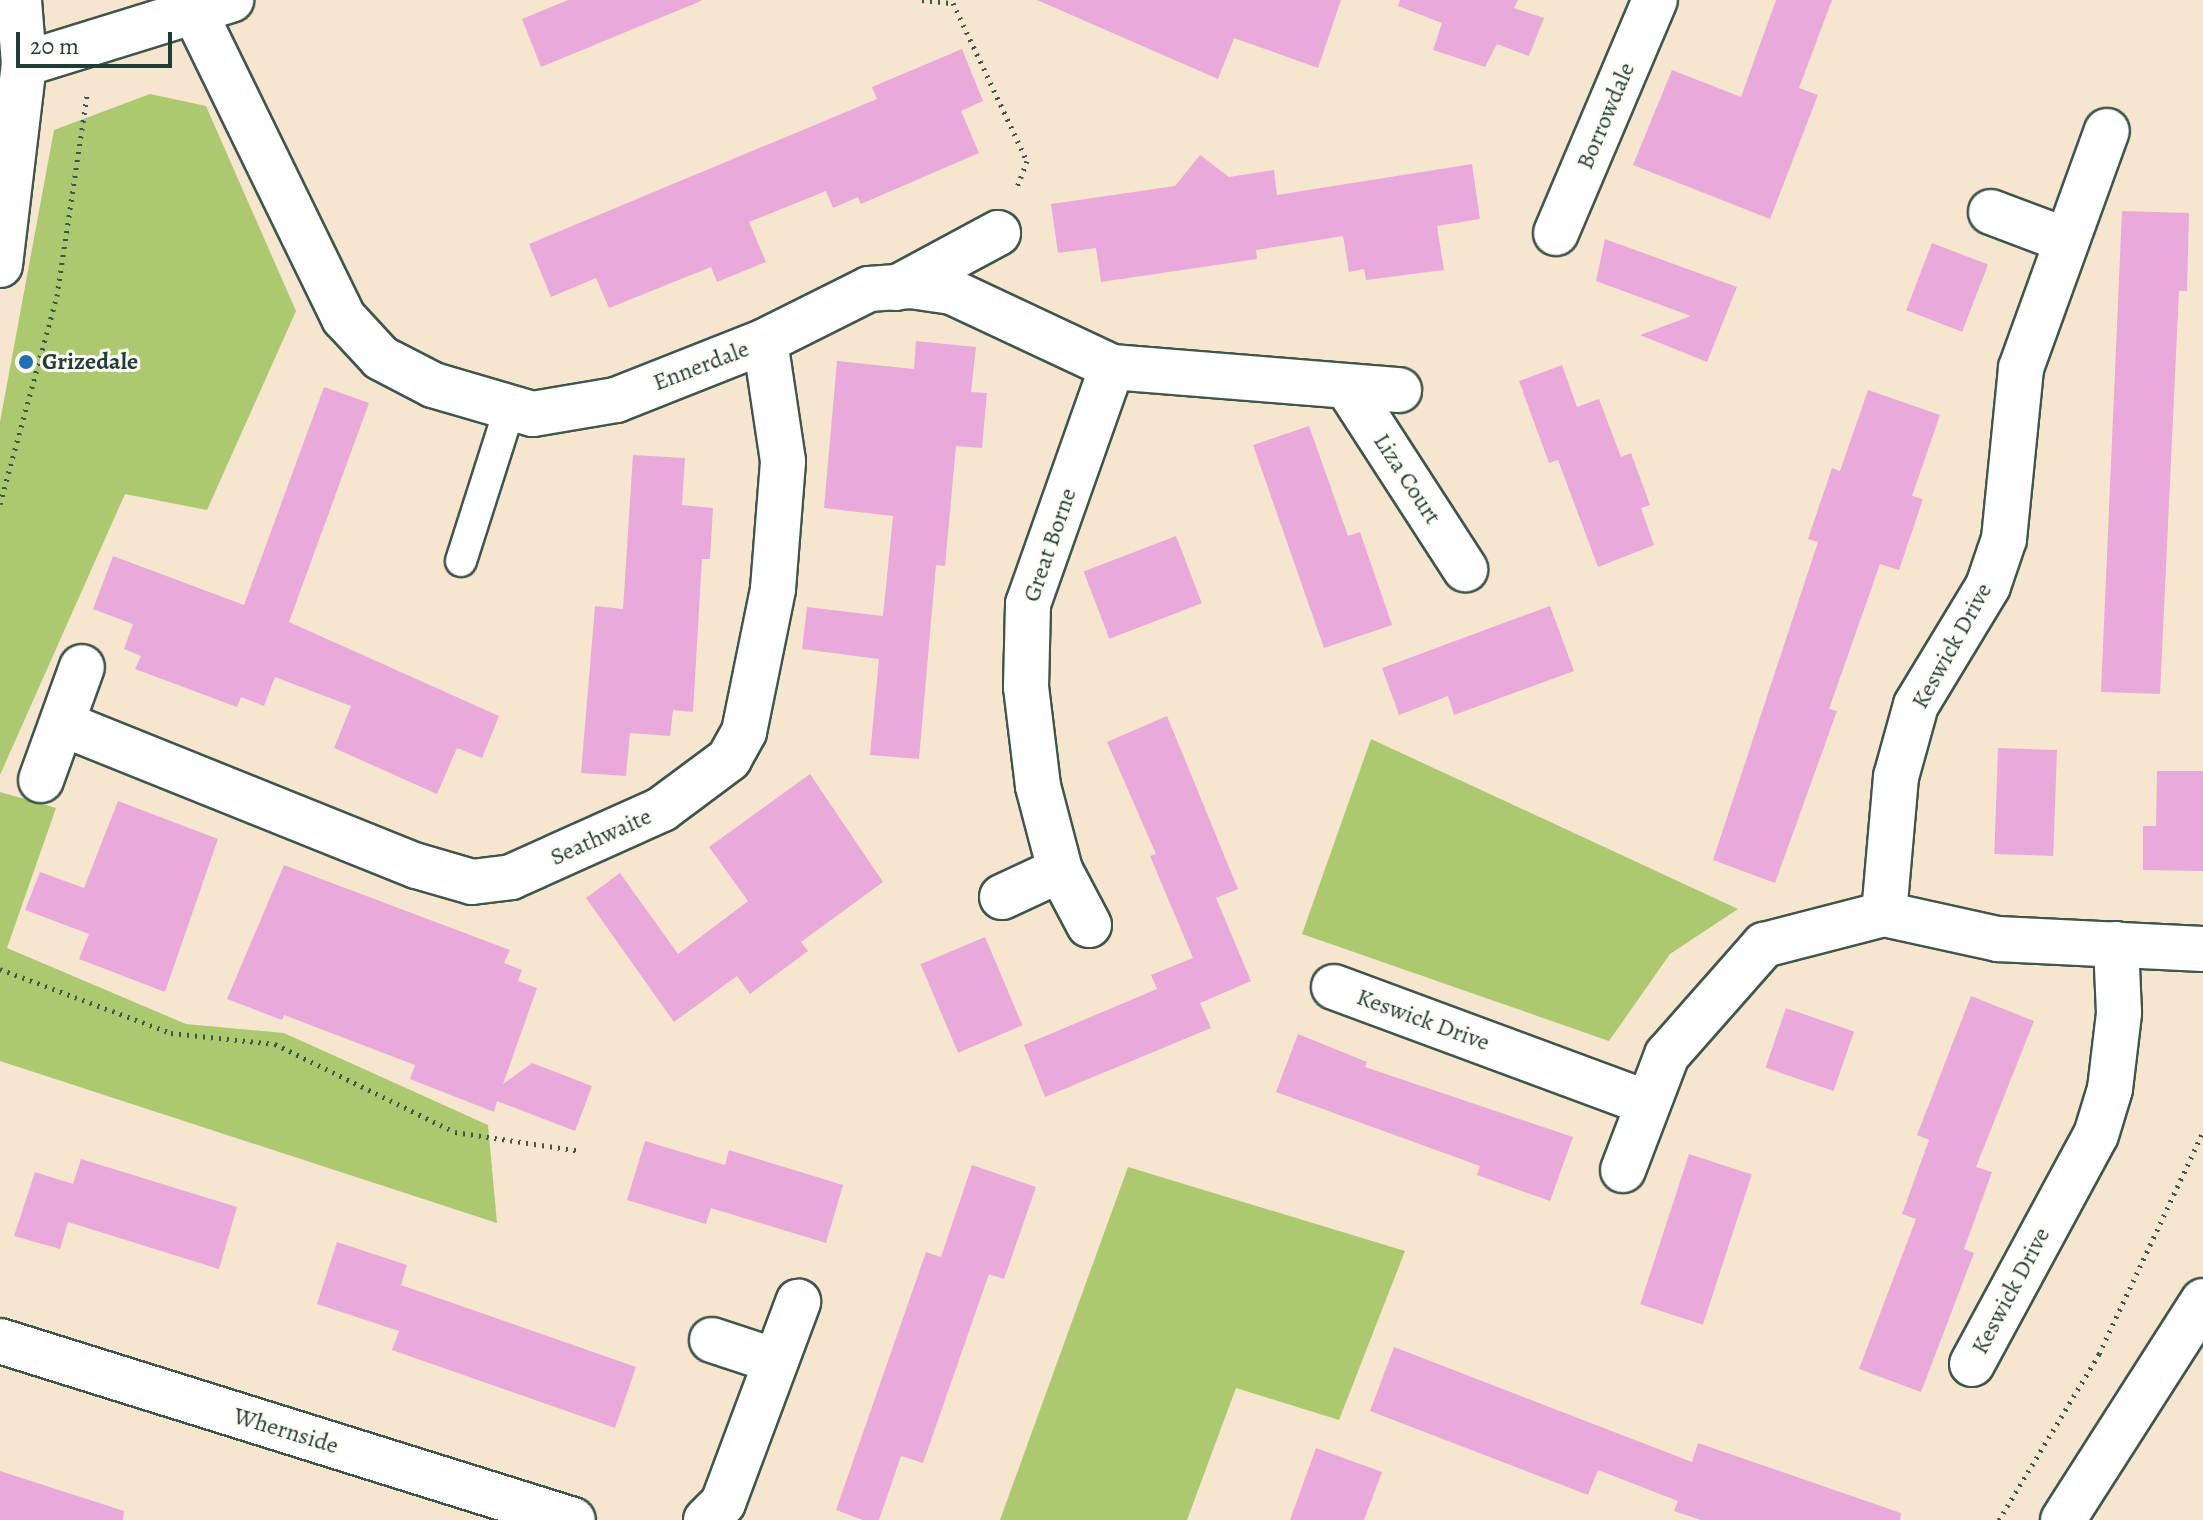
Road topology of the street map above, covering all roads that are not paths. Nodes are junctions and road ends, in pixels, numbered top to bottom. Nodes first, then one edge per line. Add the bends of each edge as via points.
1 (19, 0) edge
2 (1655, 0) edge
3 (213, 7) edge
4 (24, 64) junction
5 (2107, 131) dead end
6 (1991, 212) dead end
7 (998, 233) road end
8 (1556, 233) dead end
9 (2065, 240) junction
10 (0, 265) edge
11 (896, 288) junction
12 (765, 341) junction
13 (1112, 367) junction
14 (1348, 388) junction
15 (1399, 390) dead end
16 (510, 407) junction
17 (461, 561) dead end
18 (1465, 569) dead end
19 (82, 667) dead end
20 (63, 724) junction
21 (41, 780) dead end
22 (1060, 870) junction
23 (1002, 897) dead end
24 (1884, 914) junction
25 (1089, 925) dead end
26 (2116, 944) junction
27 (2203, 949) edge
28 (1334, 987) dead end
29 (1647, 1103) junction
30 (1623, 1170) dead end
31 (2203, 1301) edge
32 (798, 1302) dead end
33 (712, 1340) dead end
34 (0, 1341) edge
35 (776, 1361) junction
36 (1972, 1364) dead end
37 (573, 1520) edge
38 (706, 1520) edge
39 (2063, 1520) edge

1 - 4 street
2 - 8 street, Borrowdale
3 - 4 street
3 - 16 street, Ennerdale via 344,318 381,358 433,385
4 - 10 street
5 - 9 street, Keswick Drive
6 - 9 street
7 - 11 street
9 - 24 street, Keswick Drive via 2021,368 2004,539 1988,586 1916,705 1896,777
11 - 12 street, Ennerdale via 869,289
11 - 13 street, Ennerdale via 952,292
12 - 16 street, Ennerdale via 616,400 533,414
12 - 20 street, Seathwaite via 783,461 773,589 744,732 729,759 662,809 511,877 472,882 417,866
13 - 14 street, Ennerdale
13 - 22 street, Great Borne via 1028,604 1027,701 1038,786
14 - 15 street, Ennerdale
14 - 18 street, Liza Court
16 - 17 lane
19 - 20 street
20 - 21 street
22 - 23 street
22 - 25 street, Great Borne
24 - 26 street via 1998,939
24 - 29 street via 1764,945 1667,1055
26 - 27 street
26 - 36 street, Keswick Drive via 2119,1013 2110,1089 2096,1135
28 - 29 street, Keswick Drive
29 - 30 street
31 - 39 street
32 - 35 street
33 - 35 street
34 - 37 street, Whernside
35 - 38 street via 723,1503

